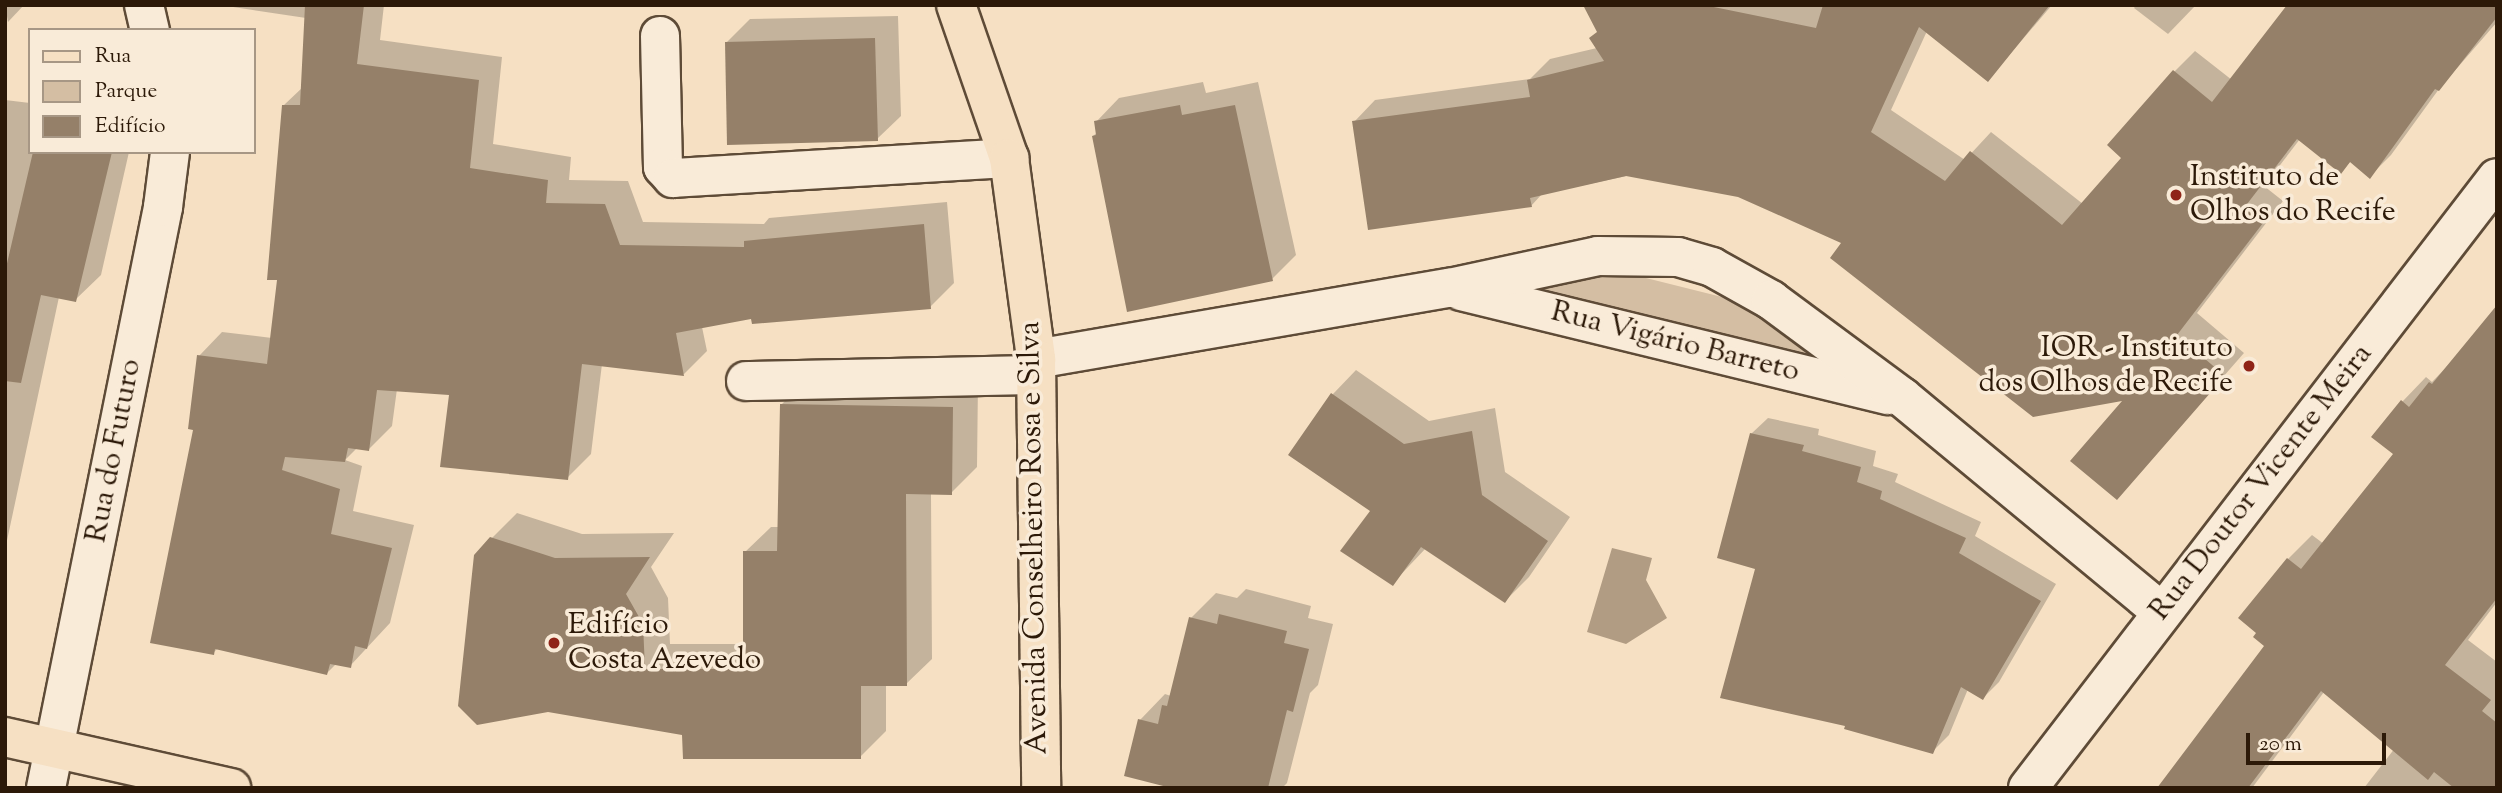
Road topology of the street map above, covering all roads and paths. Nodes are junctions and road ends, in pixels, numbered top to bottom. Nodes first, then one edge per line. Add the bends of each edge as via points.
1 (144, 5) edge
2 (956, 5) edge
3 (150, 28) edge
4 (660, 36) dead end
5 (170, 154) edge
6 (1009, 158) junction
7 (2497, 178) edge
8 (1448, 288) junction
9 (1036, 367) junction
10 (746, 381) dead end
11 (1902, 397) junction
12 (2162, 612) junction
13 (5, 737) edge
14 (56, 748) junction
15 (46, 788) edge
16 (231, 788) edge
17 (1041, 788) edge
18 (2028, 788) edge

1 - 3 street
2 - 6 main road, Avenida Conselheiro Rosa e Silva
4 - 6 street via 663,167 673,178
5 - 14 street, Rua do Futuro
6 - 9 main road, Avenida Conselheiro Rosa e Silva
7 - 12 street, Rua Doutor Vicente Meira
8 - 9 street, Rua Vigário Barreto
8 - 11 street, Rua Vigário Barreto
8 - 11 street, Rua Vigário Barreto via 1598,256 1678,257 1712,267 1771,300
9 - 10 street, Rua Vigário Barreto
9 - 17 main road, Avenida Conselheiro Rosa e Silva
11 - 12 street, Rua Vigário Barreto
12 - 18 street, Rua Doutor Vicente Meira
13 - 14 main road
14 - 15 street, Rua do Futuro
14 - 16 main road

